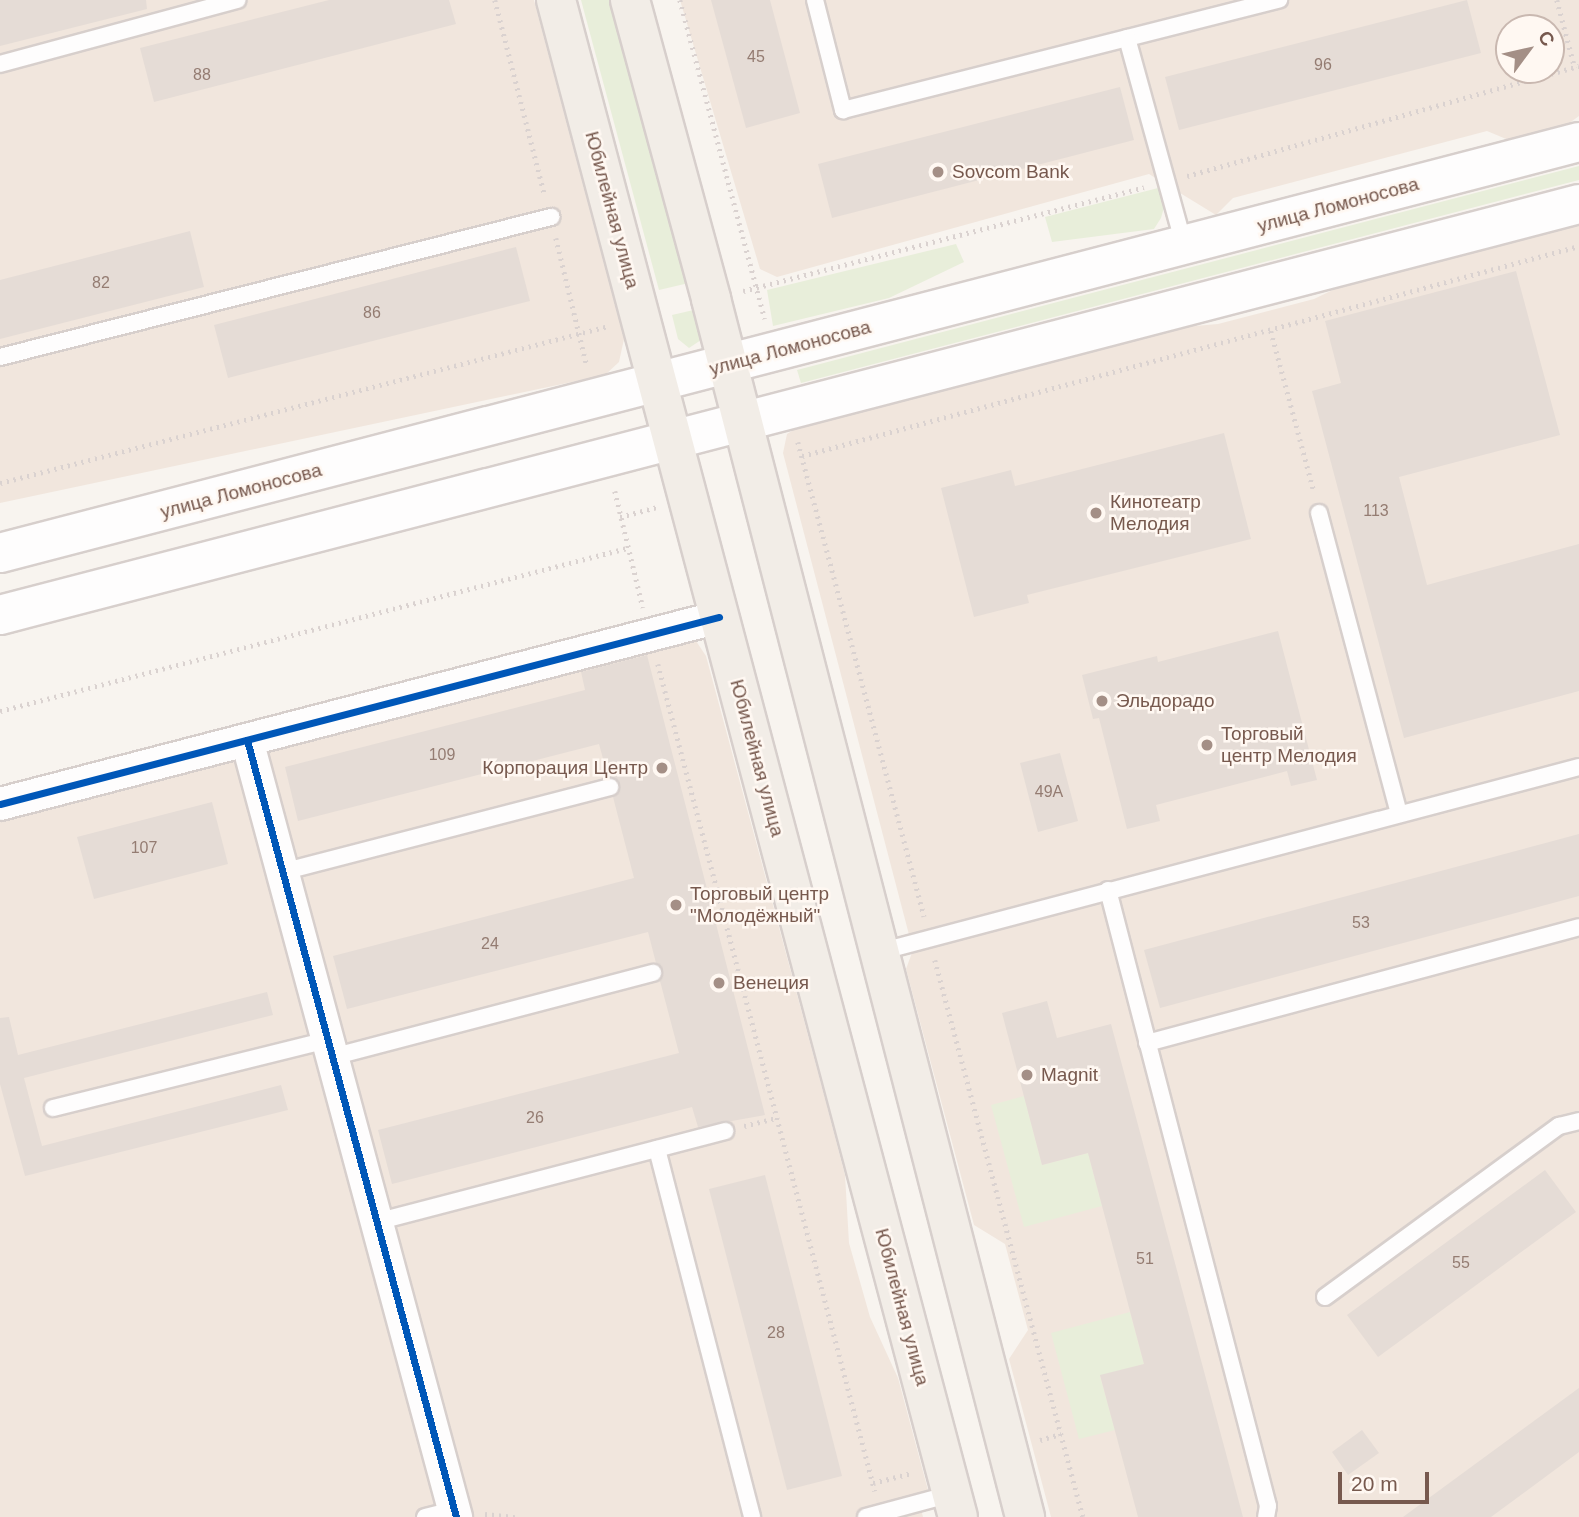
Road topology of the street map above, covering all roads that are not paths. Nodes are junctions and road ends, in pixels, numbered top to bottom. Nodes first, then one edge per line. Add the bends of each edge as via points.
1 (238, 0) edge
2 (556, 0) edge
3 (630, 0) edge
4 (815, 0) edge
5 (1279, 0) edge
6 (1127, 38) junction
7 (0, 64) edge
8 (1579, 142) edge
9 (1579, 204) edge
10 (551, 217) road end
11 (1184, 245) junction
12 (0, 357) edge
13 (727, 364) junction
14 (657, 383) junction
15 (743, 422) junction
16 (672, 441) junction
17 (1319, 513) road end
18 (0, 554) edge
19 (0, 615) edge
20 (719, 617) junction
21 (247, 740) junction
22 (1579, 767) edge
23 (610, 787) dead end
24 (0, 804) edge
25 (1399, 814) junction
26 (282, 872) junction
27 (1108, 890) junction
28 (1579, 927) edge
29 (879, 952) junction
30 (653, 973) dead end
31 (1147, 1043) junction
32 (329, 1048) junction
33 (53, 1108) dead end
34 (1579, 1121) edge
35 (725, 1131) road end
36 (657, 1149) junction
37 (376, 1222) junction
38 (1325, 1297) dead end
39 (955, 1506) edge
40 (445, 1515) edge
41 (873, 1515) edge
42 (752, 1517) edge
43 (1025, 1517) edge
44 (1266, 1517) edge

1 - 7 lane
2 - 14 main road, Юбилейная улица
3 - 13 main road
4 - 6 lane via 844,110
5 - 6 lane
6 - 11 lane
8 - 11 main road, улица Ломоносова
9 - 15 main road
10 - 12 lane
11 - 13 main road, улица Ломоносова
13 - 14 main road, улица Ломоносова
13 - 15 main road
14 - 16 main road, Юбилейная улица
14 - 18 main road, улица Ломоносова
15 - 16 main road
15 - 29 main road
16 - 19 main road
16 - 20 main road, Юбилейная улица
17 - 25 lane
20 - 21 street
20 - 39 main road, Юбилейная улица
21 - 24 street
21 - 26 street
22 - 25 lane
23 - 26 lane
25 - 27 lane
26 - 32 street
27 - 29 lane
27 - 31 lane
28 - 31 lane
29 - 43 main road
30 - 32 lane
31 - 44 lane via 1265,1493
32 - 33 lane
32 - 37 street
34 - 38 lane via 1559,1126
35 - 36 lane
36 - 37 lane
36 - 42 lane
37 - 40 street
39 - 41 lane

